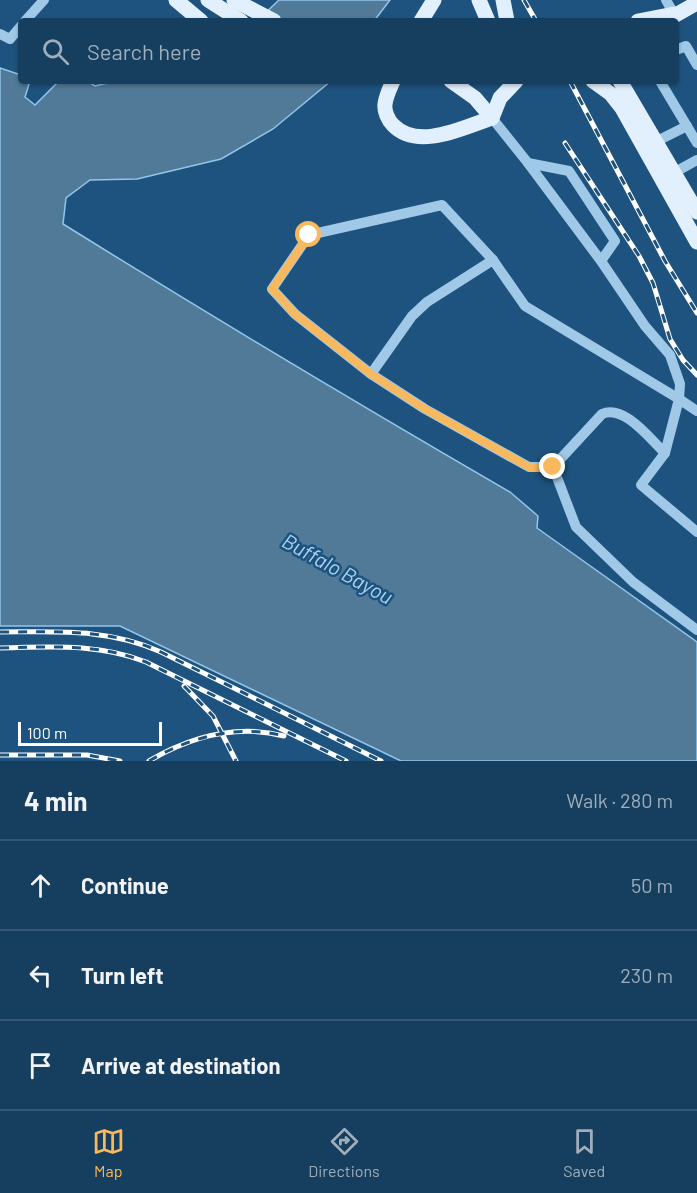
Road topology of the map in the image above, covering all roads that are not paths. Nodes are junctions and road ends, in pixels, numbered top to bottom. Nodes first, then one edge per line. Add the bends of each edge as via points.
1 (44, 0) edge
2 (176, 0) edge
3 (208, 0) edge
4 (234, 0) edge
5 (247, 0) edge
6 (434, 0) edge
7 (479, 0) edge
8 (503, 0) edge
9 (666, 0) edge
10 (694, 2) edge
11 (29, 18) edge
12 (197, 18) edge
13 (236, 18) edge
14 (236, 18) edge
15 (268, 18) edge
16 (423, 18) edge
17 (487, 18) edge
18 (506, 18) edge
19 (669, 18) edge
20 (18, 30) edge
21 (0, 34) edge
22 (679, 49) edge
23 (697, 64) edge
24 (392, 84) edge
25 (455, 84) edge
26 (513, 84) edge
27 (597, 84) edge
28 (626, 84) edge
29 (662, 84) edge
30 (492, 118) junction
31 (687, 126) junction
32 (696, 138) edge
33 (657, 141) junction
34 (697, 160) edge
35 (528, 163) junction
36 (668, 176) junction
37 (697, 212) edge
38 (697, 243) edge
39 (493, 260) junction
40 (601, 261) junction
41 (371, 374) junction
42 (679, 399) junction
43 (697, 411) edge
44 (665, 453) junction
45 (553, 467) junction
46 (697, 532) edge
47 (697, 630) edge

1 - 11 street
2 - 12 main road
3 - 13 main road, bridge
4 - 15 main road, bridge
5 - 14 main road
6 - 16 main road
7 - 17 main road
8 - 18 main road
9 - 19 street
10 - 19 main road
20 - 21 street via 10,39
22 - 23 street via 686,46
24 - 30 main road via 385,105 388,120 412,136 435,136
25 - 30 main road via 475,98
26 - 30 main road via 500,98
27 - 36 main road via 622,108
28 - 33 main road
29 - 31 street
30 - 35 street
31 - 32 street
31 - 33 street
33 - 36 main road
34 - 36 street
35 - 40 street
35 - 40 street via 569,171 615,241
36 - 37 main road
36 - 38 main road
39 - 41 street via 412,316
39 - 41 street via 442,205 309,235 272,289 295,314
39 - 42 street via 525,306
40 - 42 street via 670,355 681,384
41 - 45 street via 529,467
42 - 43 street
42 - 44 street
44 - 45 street via 621,413 611,410 602,414
44 - 46 street via 641,485
45 - 47 street via 576,527 633,582

